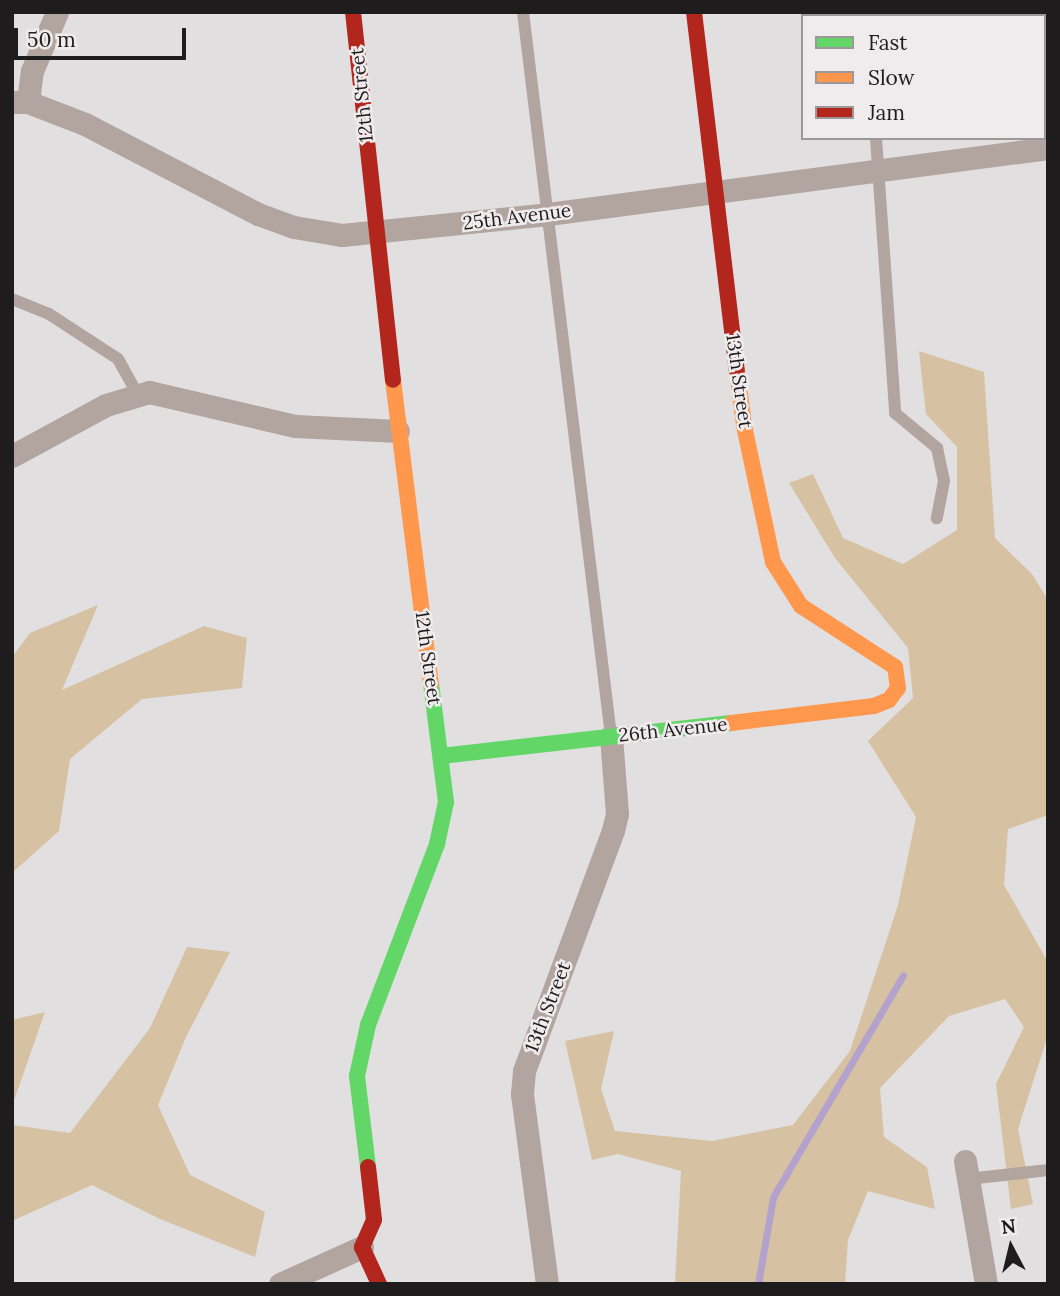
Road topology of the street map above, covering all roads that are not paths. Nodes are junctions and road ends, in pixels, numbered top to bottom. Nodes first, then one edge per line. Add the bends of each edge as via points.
1 (57, 12) edge
2 (353, 12) edge
3 (523, 12) edge
4 (694, 12) edge
5 (20, 102) edge
6 (876, 140) edge
7 (1048, 148) edge
8 (880, 170) junction
9 (714, 189) junction
10 (548, 215) junction
11 (376, 234) junction
12 (12, 299) edge
13 (137, 393) junction
14 (398, 431) junction
15 (12, 456) edge
16 (937, 519) dead end
17 (898, 688) joint
18 (611, 736) junction
19 (441, 756) junction
20 (967, 1170) joint
21 (1048, 1170) edge
22 (362, 1247) junction
23 (280, 1284) edge
24 (379, 1284) edge
25 (547, 1284) edge
26 (986, 1284) edge

1 - 5 street
2 - 11 street, 12th Street
3 - 10 lane
4 - 9 street, 13th Street
5 - 11 street, 25th Avenue via 85,124 258,214 306,229
6 - 8 lane
7 - 8 street, 25th Avenue
8 - 9 street, 25th Avenue
8 - 16 lane via 895,413 937,448 944,481
9 - 10 street, 25th Avenue
9 - 17 street, 13th Street via 744,425 773,562 801,606 895,667
10 - 11 street, 25th Avenue
10 - 18 lane
11 - 14 street, 12th Street
12 - 13 lane via 49,314 118,359
13 - 14 street via 284,424
13 - 15 street
14 - 19 street, 12th Street
17 - 18 street, 26th Avenue via 889,700 874,706
18 - 19 street, 26th Avenue
18 - 25 street, 13th Street via 617,814 613,830 524,1071 522,1094
19 - 22 street, 12th Street via 444,822 362,1050 358,1100 374,1220
20 - 21 lane
20 - 26 street
22 - 23 street
22 - 24 street

